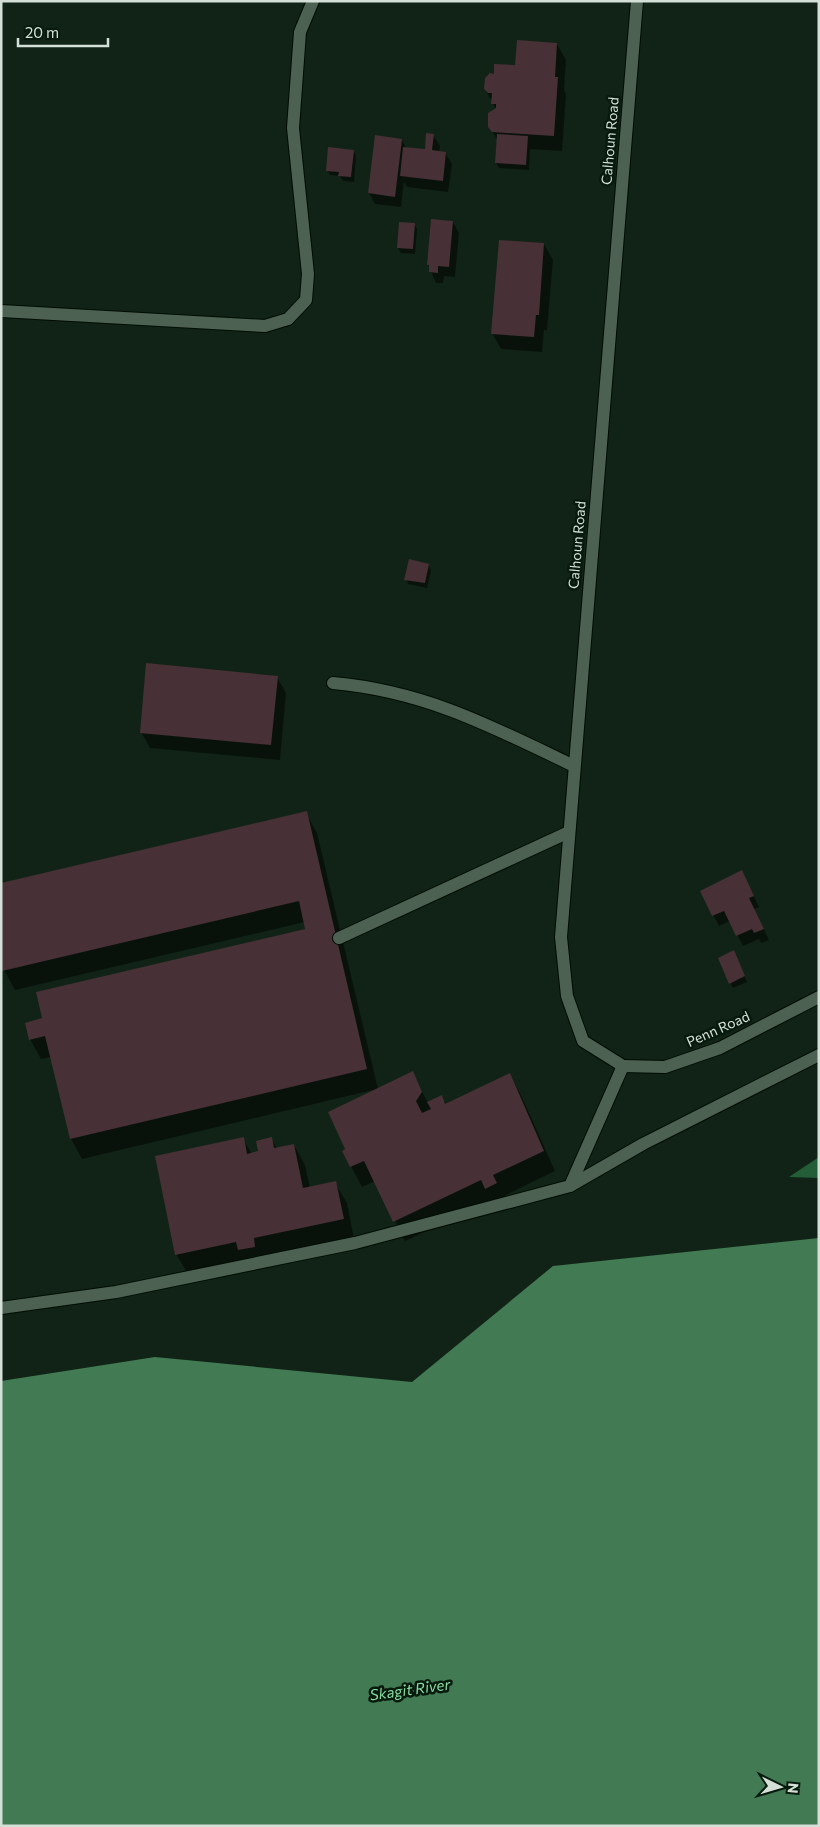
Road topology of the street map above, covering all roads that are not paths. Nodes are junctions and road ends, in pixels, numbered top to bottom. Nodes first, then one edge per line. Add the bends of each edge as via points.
1 (313, 1) edge
2 (637, 1) edge
3 (1, 311) edge
4 (333, 683) dead end
5 (574, 766) junction
6 (569, 832) junction
7 (339, 938) dead end
8 (819, 997) edge
9 (819, 1055) edge
10 (623, 1066) junction
11 (570, 1186) junction
12 (1, 1308) edge

1 - 3 street via 300,32 293,128 308,274 306,300 288,319 265,326
2 - 5 street, Calhoun Road
4 - 5 street via 389,691 447,708
5 - 6 street, Calhoun Road
6 - 7 street
6 - 10 street, Calhoun Road via 561,937 567,996 583,1041
8 - 10 street, Penn Road via 711,1051 665,1067
9 - 11 street via 642,1144
10 - 11 street
11 - 12 street via 355,1243 116,1292

